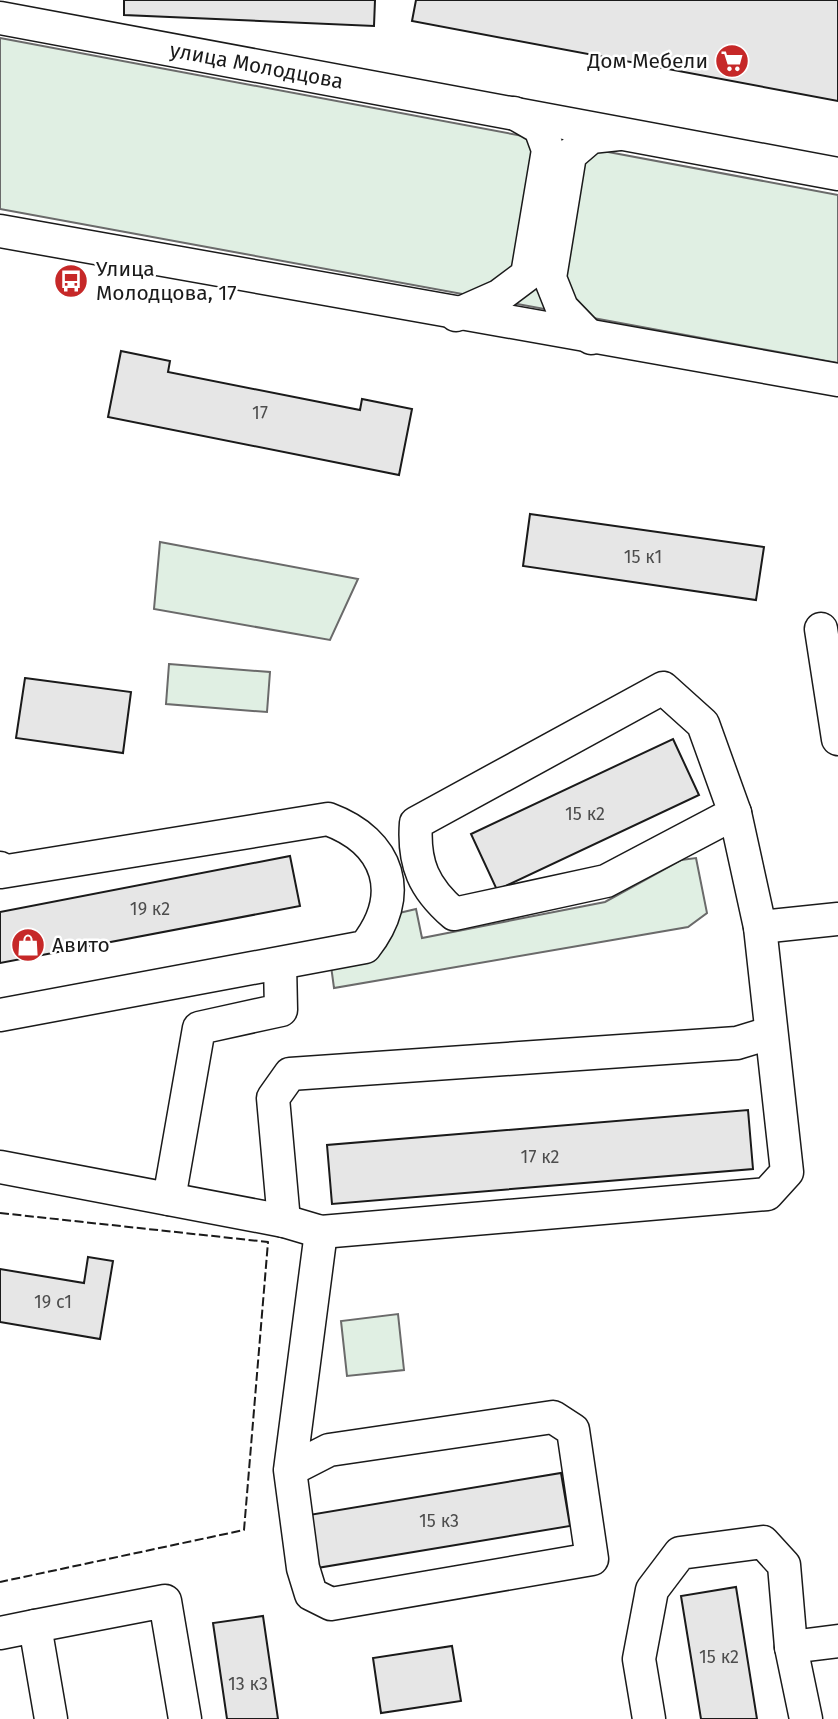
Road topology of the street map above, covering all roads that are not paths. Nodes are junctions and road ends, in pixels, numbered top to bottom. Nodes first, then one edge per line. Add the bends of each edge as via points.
1 (0, 18) edge
2 (513, 112) junction
3 (627, 133) junction
4 (838, 174) edge
5 (0, 231) edge
6 (456, 314) junction
7 (591, 338) junction
8 (838, 380) edge
9 (821, 629) dead end
10 (838, 739) edge
11 (735, 813) junction
12 (0, 868) edge
13 (838, 919) edge
14 (760, 927) junction
15 (280, 964) junction
16 (0, 1015) edge
17 (770, 1033) junction
18 (0, 1167) edge
19 (169, 1199) junction
20 (284, 1221) junction
21 (321, 1231) junction
22 (290, 1470) junction
23 (35, 1626) junction
24 (0, 1633) edge
25 (838, 1641) edge
26 (791, 1647) junction
27 (51, 1719) edge
28 (185, 1719) edge
29 (649, 1719) edge
30 (806, 1719) edge

1 - 2 street, улица Молодцова
2 - 3 street, улица Молодцова
2 - 6 street, улица Молодцова via 540,128 548,150 527,275 499,296
3 - 4 street, улица Молодцова
3 - 7 street, улица Молодцова via 591,136 570,155 551,278 562,308
5 - 6 street
6 - 7 street
7 - 8 street
9 - 10 street
11 - 11 street via 703,724 663,688 416,823 414,849 420,875 434,897 454,914 606,881
11 - 14 street
12 - 15 street via 1,872 328,819 350,827 368,841 382,861 387,907 379,929 365,947
13 - 14 street
14 - 17 street
15 - 16 street
15 - 19 street via 281,1010 199,1028
17 - 20 street via 737,1043 290,1074 273,1098
17 - 21 street via 787,1172 767,1194
18 - 19 street
19 - 20 street
20 - 21 street
21 - 22 street
22 - 22 street via 303,1568 311,1594 331,1604 592,1559 573,1430 553,1417 329,1450
23 - 24 street
23 - 27 street
23 - 28 street via 165,1601
25 - 26 street
26 - 29 street via 784,1565 763,1542 680,1553 652,1590 641,1648
26 - 30 street

